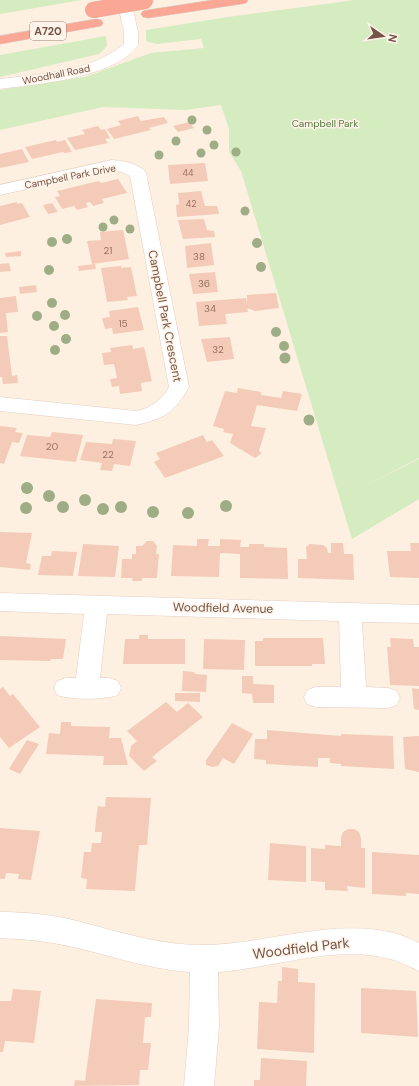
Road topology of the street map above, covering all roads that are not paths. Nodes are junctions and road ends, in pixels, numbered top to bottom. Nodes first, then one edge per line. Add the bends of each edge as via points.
1 (124, 0) edge
2 (241, 0) edge
3 (149, 5) edge
4 (94, 16) junction
5 (54, 17) dead end
6 (0, 40) edge
7 (0, 84) edge
8 (138, 173) joint
9 (0, 190) edge
10 (0, 404) edge
11 (0, 602) edge
12 (96, 605) junction
13 (350, 611) junction
14 (419, 614) edge
15 (87, 688) dead end
16 (316, 697) dead end
17 (354, 697) junction
18 (388, 698) dead end
19 (0, 925) edge
20 (419, 957) edge
21 (204, 960) junction
22 (199, 1086) edge

1 - 7 street, Woodhall Road via 131,32 131,45 126,52 93,68
2 - 3 highway, A720
3 - 4 highway, A720
4 - 5 highway, A720
4 - 6 highway, A720
8 - 9 street, Campbell Park Drive via 124,166 112,165
8 - 10 street, Campbell Park Crescent via 179,387 173,398 152,415 136,418
11 - 12 street, Woodfield Avenue
12 - 13 street, Woodfield Avenue
12 - 15 street
13 - 14 street, Woodfield Avenue
13 - 17 street
16 - 17 street
17 - 18 street
19 - 21 street, Woodfield Park via 27,925 165,956
20 - 21 street, Woodfield Park via 410,951 387,944 331,942
21 - 22 street via 204,1027

